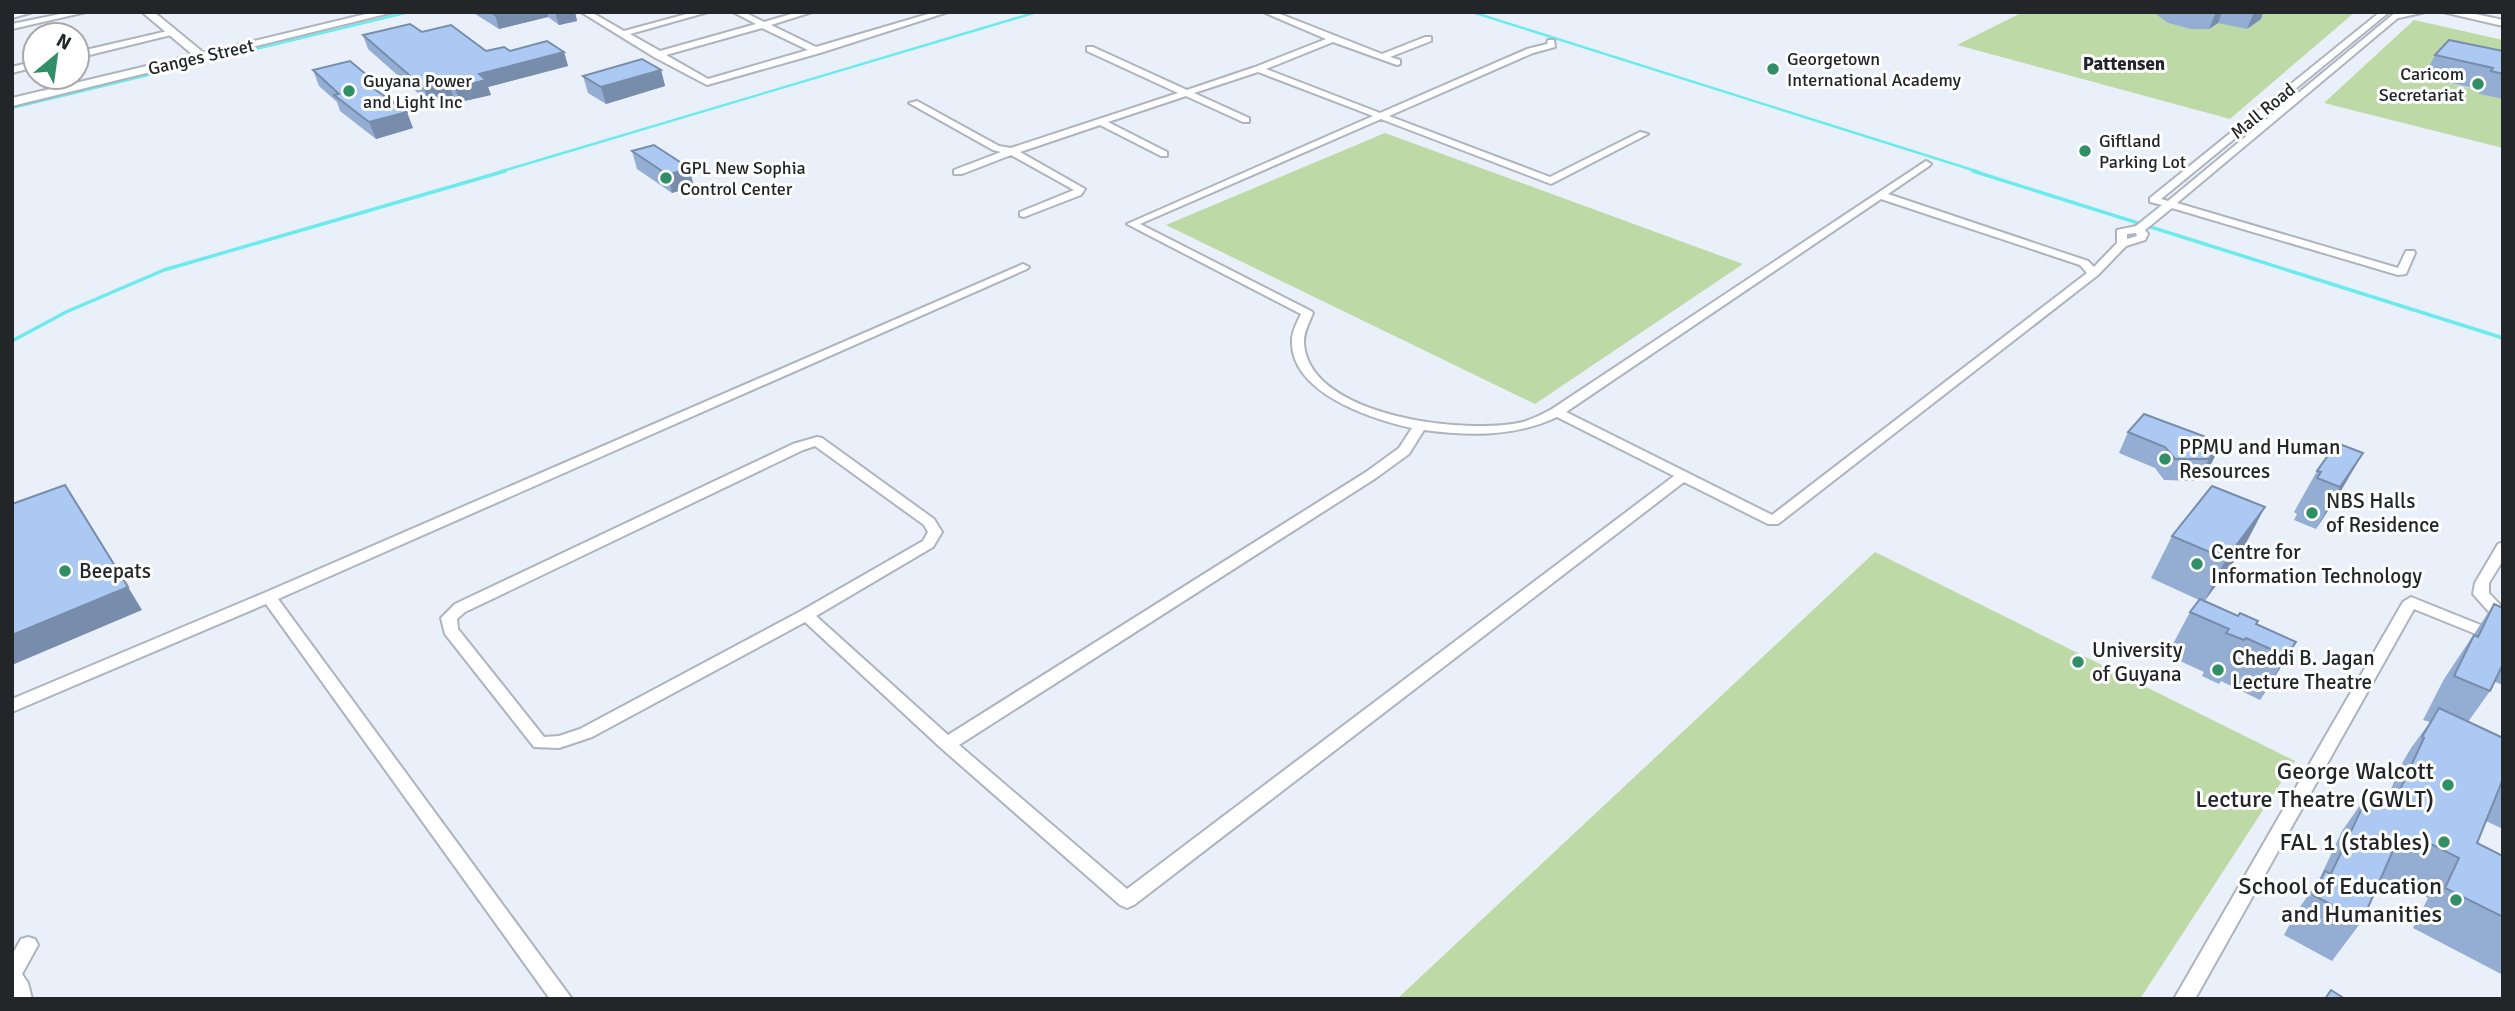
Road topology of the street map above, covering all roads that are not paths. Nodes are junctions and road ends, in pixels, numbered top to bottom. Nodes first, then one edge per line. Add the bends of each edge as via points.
1 (29, 12) edge
2 (82, 12) edge
3 (147, 12) edge
4 (389, 12) edge
5 (585, 12) edge
6 (704, 12) edge
7 (737, 12) edge
8 (808, 12) edge
9 (944, 12) edge
10 (1267, 12) edge
11 (2385, 12) edge
12 (2420, 12) edge
13 (2448, 12) edge
14 (2466, 12) edge
15 (928, 14) edge
16 (2400, 14) edge
17 (12, 16) edge
18 (2503, 21) edge
19 (764, 25) junction
20 (20, 28) edge
21 (172, 32) junction
22 (621, 34) junction
23 (1333, 39) junction
24 (1429, 39) dead end
25 (1553, 41) dead end
26 (1090, 49) dead end
27 (817, 51) junction
28 (91, 52) edge
29 (657, 55) junction
30 (1384, 56) junction
31 (202, 57) junction
32 (1397, 62) dead end
33 (1258, 69) junction
34 (1185, 93) junction
35 (12, 102) edge
36 (914, 103) dead end
37 (1381, 115) junction
38 (1246, 120) dead end
39 (1101, 122) junction
40 (1643, 134) dead end
41 (1012, 151) junction
42 (1164, 154) dead end
43 (1926, 164) dead end
44 (958, 172) dead end
45 (1880, 195) junction
46 (2169, 205) junction
47 (1024, 214) dead end
48 (2410, 253) dead end
49 (1023, 267) dead end
50 (2094, 273) junction
51 (1557, 412) junction
52 (1420, 426) junction
53 (1683, 476) junction
54 (2503, 547) edge
55 (269, 597) junction
56 (806, 615) junction
57 (2503, 618) edge
58 (2503, 639) edge
59 (12, 706) edge
60 (947, 744) junction
61 (29, 945) dead end
62 (12, 975) edge
63 (22, 999) edge
64 (562, 999) edge
65 (2184, 999) edge

1 - 17 street
2 - 20 street
3 - 21 street
4 - 31 street, Ganges Street
5 - 22 street
6 - 22 street
7 - 19 street
8 - 19 street
9 - 15 street
10 - 23 street
11 - 46 street, Mall Road via 2154,200
12 - 16 street
13 - 18 street
14 - 18 street
15 - 27 street
16 - 46 street, Mall Road
19 - 27 street
19 - 29 street
21 - 28 street
21 - 31 street
22 - 29 street
23 - 30 street
23 - 33 street
24 - 30 street
25 - 37 street
26 - 34 street
27 - 29 street via 707,82
30 - 32 street
31 - 35 street, Ganges Street
33 - 34 street
33 - 37 street
34 - 38 street
34 - 39 street
36 - 41 street via 996,148
37 - 40 street via 1551,181
37 - 52 street via 1132,225 1307,313 1298,340 1305,367 1323,388 1358,409
39 - 41 street
39 - 42 street
41 - 44 street
41 - 47 street via 1080,189
43 - 45 street
45 - 50 street via 2084,263
45 - 51 street
46 - 48 street, Mall Road via 2398,272
46 - 50 street via 2144,225 2141,238 2122,244
49 - 55 street
50 - 53 street via 1773,521
51 - 52 street via 1524,426
51 - 53 street
52 - 60 street via 1404,451 1371,475
53 - 60 street via 1127,900
54 - 57 street via 2482,583 2481,594
55 - 59 street
55 - 64 street
56 - 56 street via 928,544 935,532 929,522 817,441 460,607 449,618 450,630 540,743 586,733
56 - 60 street
58 - 65 street via 2411,602
61 - 62 street
62 - 63 street

